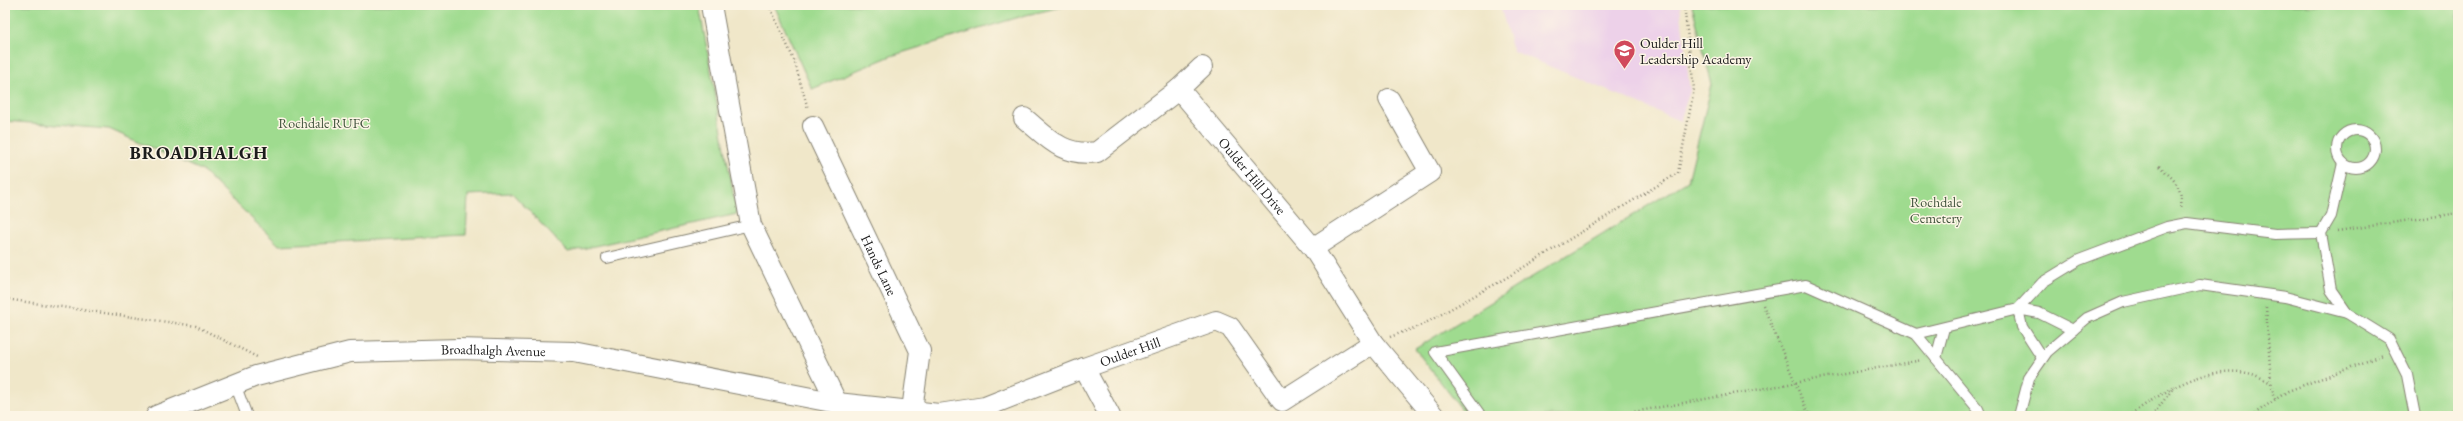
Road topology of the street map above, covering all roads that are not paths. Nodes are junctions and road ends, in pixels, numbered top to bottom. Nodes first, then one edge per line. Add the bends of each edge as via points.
1 (711, 5) edge
2 (1202, 67) dead end
3 (1179, 89) junction
4 (1389, 99) dead end
5 (1024, 118) dead end
6 (813, 126) road end
7 (2343, 163) dead end
8 (751, 225) junction
9 (2321, 233) junction
10 (1312, 248) junction
11 (607, 258) dead end
12 (2018, 309) junction
13 (2347, 313) junction
14 (1944, 328) junction
15 (2073, 330) junction
16 (1916, 334) junction
17 (1373, 343) junction
18 (1936, 358) junction
19 (2042, 358) junction
20 (1084, 368) junction
21 (235, 384) junction
22 (835, 409) edge
23 (912, 410) junction
24 (2458, 413) edge
25 (156, 416) edge
26 (247, 416) edge
27 (1110, 416) edge
28 (1434, 416) edge
29 (1481, 416) edge
30 (1981, 416) edge
31 (2019, 416) edge
32 (2415, 416) edge
33 (2450, 416) edge

1 - 8 street
2 - 3 street
3 - 5 street via 1097,152 1084,154 1065,150
3 - 10 street, Oulder Hill Drive
4 - 10 street via 1430,172
6 - 23 street, Hands Lane via 920,350
7 - 9 lane via 2331,216
8 - 11 lane
8 - 22 street
9 - 12 lane via 2275,234 2187,223 2179,225 2079,260 2043,282
9 - 13 lane via 2331,290
10 - 17 street, Oulder Hill Drive
12 - 14 lane
12 - 15 lane via 2039,313
12 - 19 lane via 2022,327
13 - 15 lane via 2266,294 2200,285 2123,302 2087,318
13 - 32 lane via 2389,339 2408,375
14 - 16 lane
14 - 18 lane
15 - 19 lane
16 - 18 lane
16 - 29 lane via 1806,285 1434,352
17 - 20 street, Oulder Hill via 1282,401 1230,327 1216,321
17 - 28 street, Oulder Hill Drive
18 - 30 lane
19 - 31 lane via 2030,378
20 - 23 street, Oulder Hill via 985,407 940,414
20 - 27 street
21 - 22 street, Broadhalgh Avenue via 281,369 350,352 458,349 574,352
21 - 25 street, Broadhalgh Avenue
21 - 26 lane
22 - 23 street, Oulder Hill
24 - 33 lane

